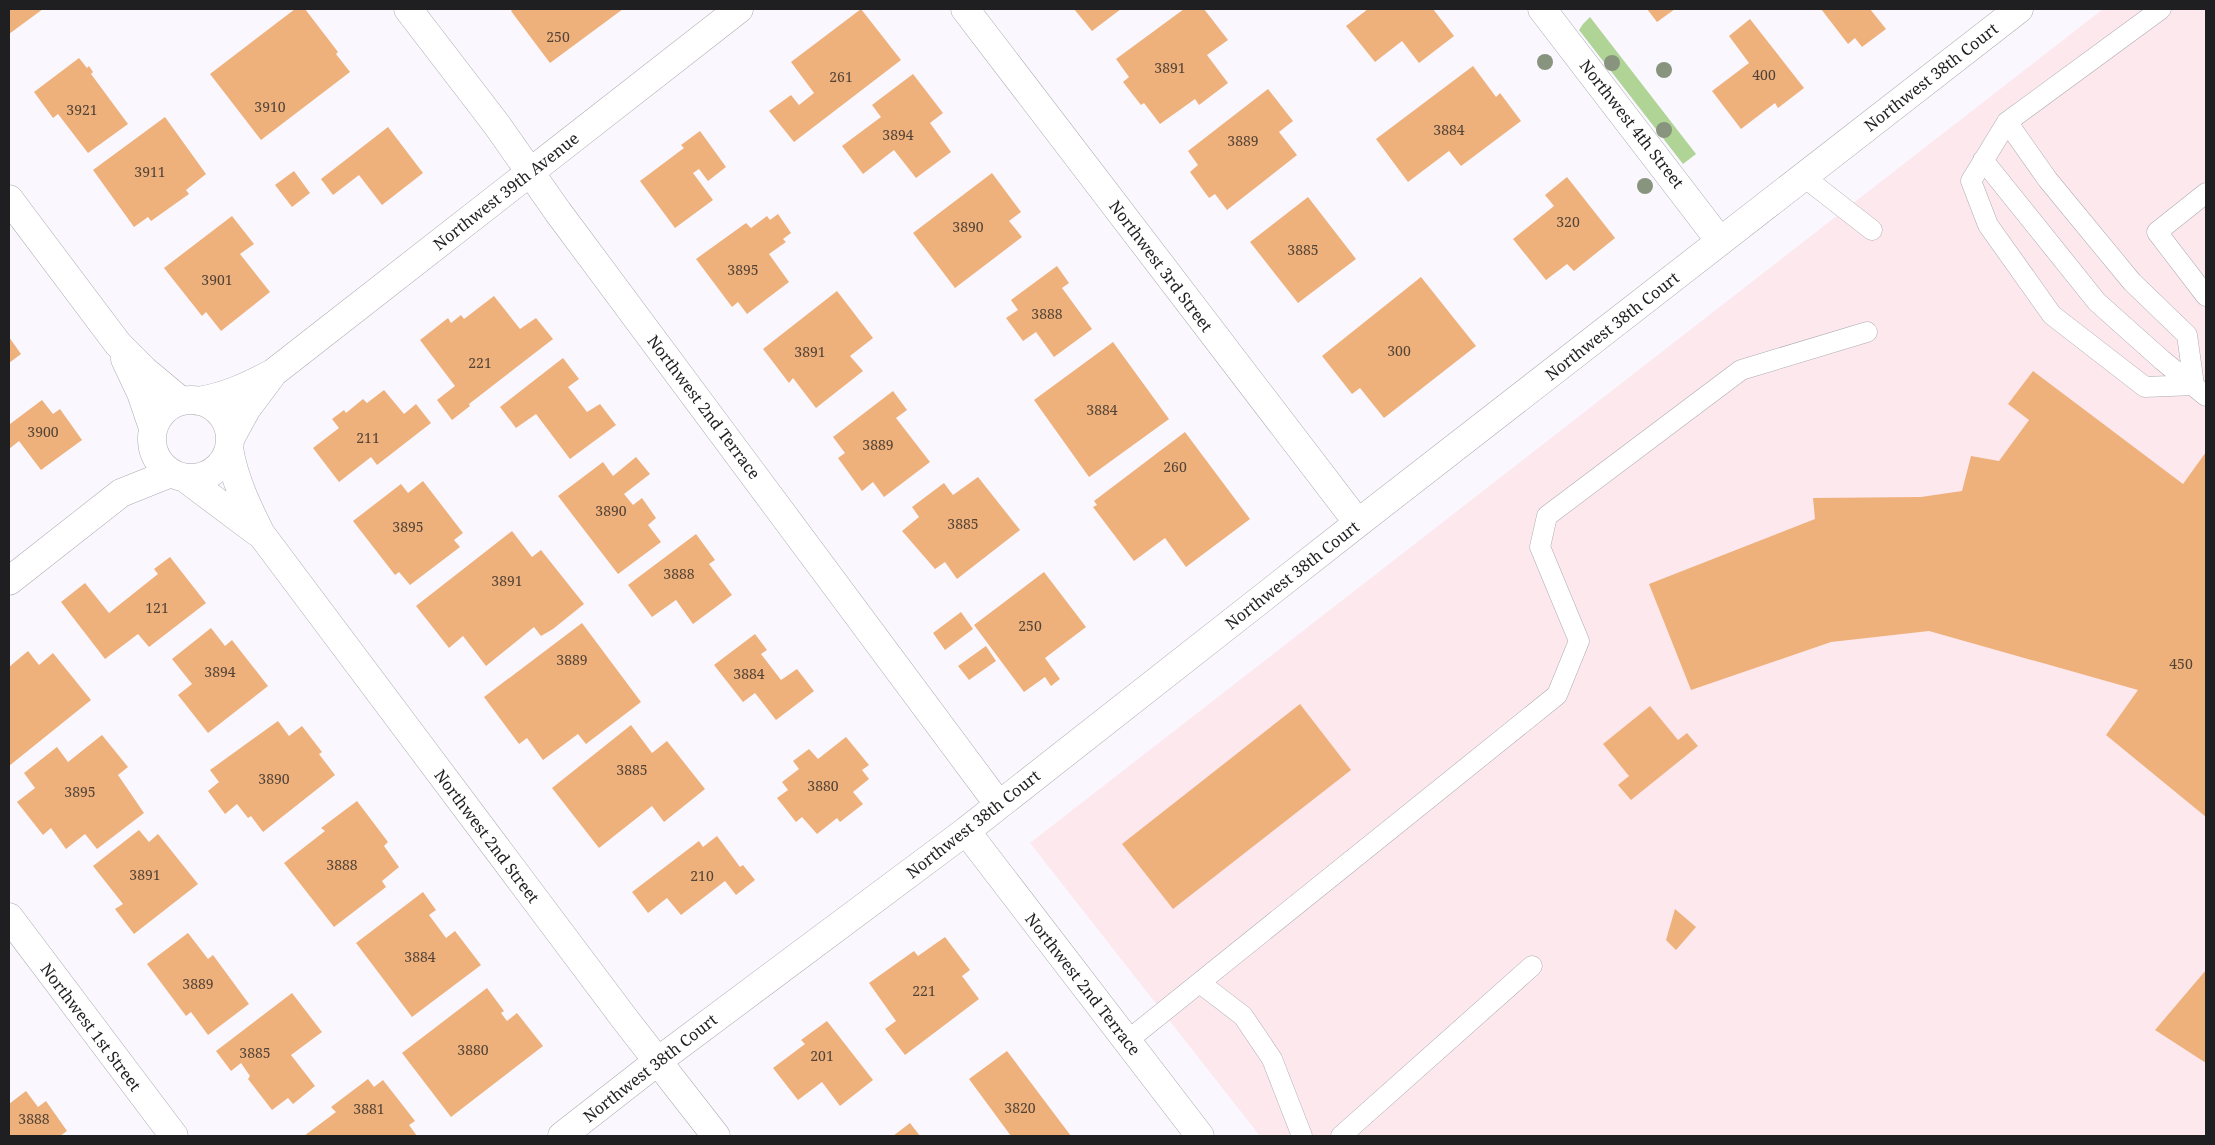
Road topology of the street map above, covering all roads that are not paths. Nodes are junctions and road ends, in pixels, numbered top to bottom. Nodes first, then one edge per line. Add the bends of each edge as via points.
1 (408, 9) edge
2 (739, 9) edge
3 (964, 9) edge
4 (1542, 9) edge
5 (2019, 9) edge
6 (2161, 9) edge
7 (2007, 122) junction
8 (1983, 160) junction
9 (531, 173) junction
10 (1804, 177) junction
11 (2206, 193) edge
12 (9, 199) edge
13 (1872, 230) dead end
14 (1720, 241) junction
15 (2206, 296) edge
16 (1867, 332) dead end
17 (118, 344) junction
18 (273, 373) junction
19 (2200, 390) edge
20 (189, 401) junction
21 (152, 433) junction
22 (229, 443) junction
23 (178, 476) junction
24 (121, 493) junction
25 (1358, 523) junction
26 (260, 534) junction
27 (9, 581) edge
28 (999, 805) junction
29 (966, 832) junction
30 (9, 917) edge
31 (1532, 966) dead end
32 (1200, 983) junction
33 (1127, 1041) junction
34 (658, 1061) junction
35 (174, 1136) edge
36 (562, 1136) edge
37 (716, 1136) edge
38 (1200, 1136) edge
39 (1302, 1136) edge
40 (1341, 1136) edge

1 - 9 street, Northwest 2nd Terrace
2 - 9 street, Northwest 39th Avenue
3 - 25 street, Northwest 3rd Street
4 - 14 street, Northwest 4th Street
5 - 10 street, Northwest 38th Court
6 - 7 lane
7 - 8 lane
7 - 19 lane via 2048,180 2126,275 2187,335
8 - 19 lane via 2097,302
8 - 19 lane via 1971,181 1988,225 2052,315 2145,387
9 - 18 street, Northwest 39th Avenue
9 - 28 street, Northwest 2nd Terrace
10 - 13 lane
10 - 14 street, Northwest 38th Court
11 - 15 lane via 2156,232
12 - 17 street
14 - 25 street, Northwest 38th Court
16 - 32 lane via 1741,370 1547,516 1540,547 1579,641 1557,695
17 - 20 street via 145,371
17 - 21 street via 134,376
18 - 20 street, Northwest 39th Avenue via 217,398
18 - 22 street, Northwest 39th Avenue via 247,408
20 - 21 street via 169,407 159,416
20 - 22 street via 206,403 220,414 226,421
21 - 23 street via 154,453 161,464
21 - 24 street
22 - 23 street via 225,459 208,475 197,478
22 - 26 street, Northwest 2nd Street via 232,468 240,492
23 - 24 street
23 - 26 street, Northwest 2nd Street
24 - 27 street
25 - 28 street, Northwest 38th Court
26 - 34 street, Northwest 2nd Street
28 - 29 street, Northwest 38th Court
29 - 33 street, Northwest 2nd Terrace
29 - 34 street, Northwest 38th Court
30 - 35 street, Northwest 1st Street
31 - 40 lane
32 - 33 lane
32 - 39 lane via 1243,1016 1272,1059
33 - 38 street, Northwest 2nd Terrace
34 - 36 street, Northwest 38th Court
34 - 37 street, Northwest 2nd Street

